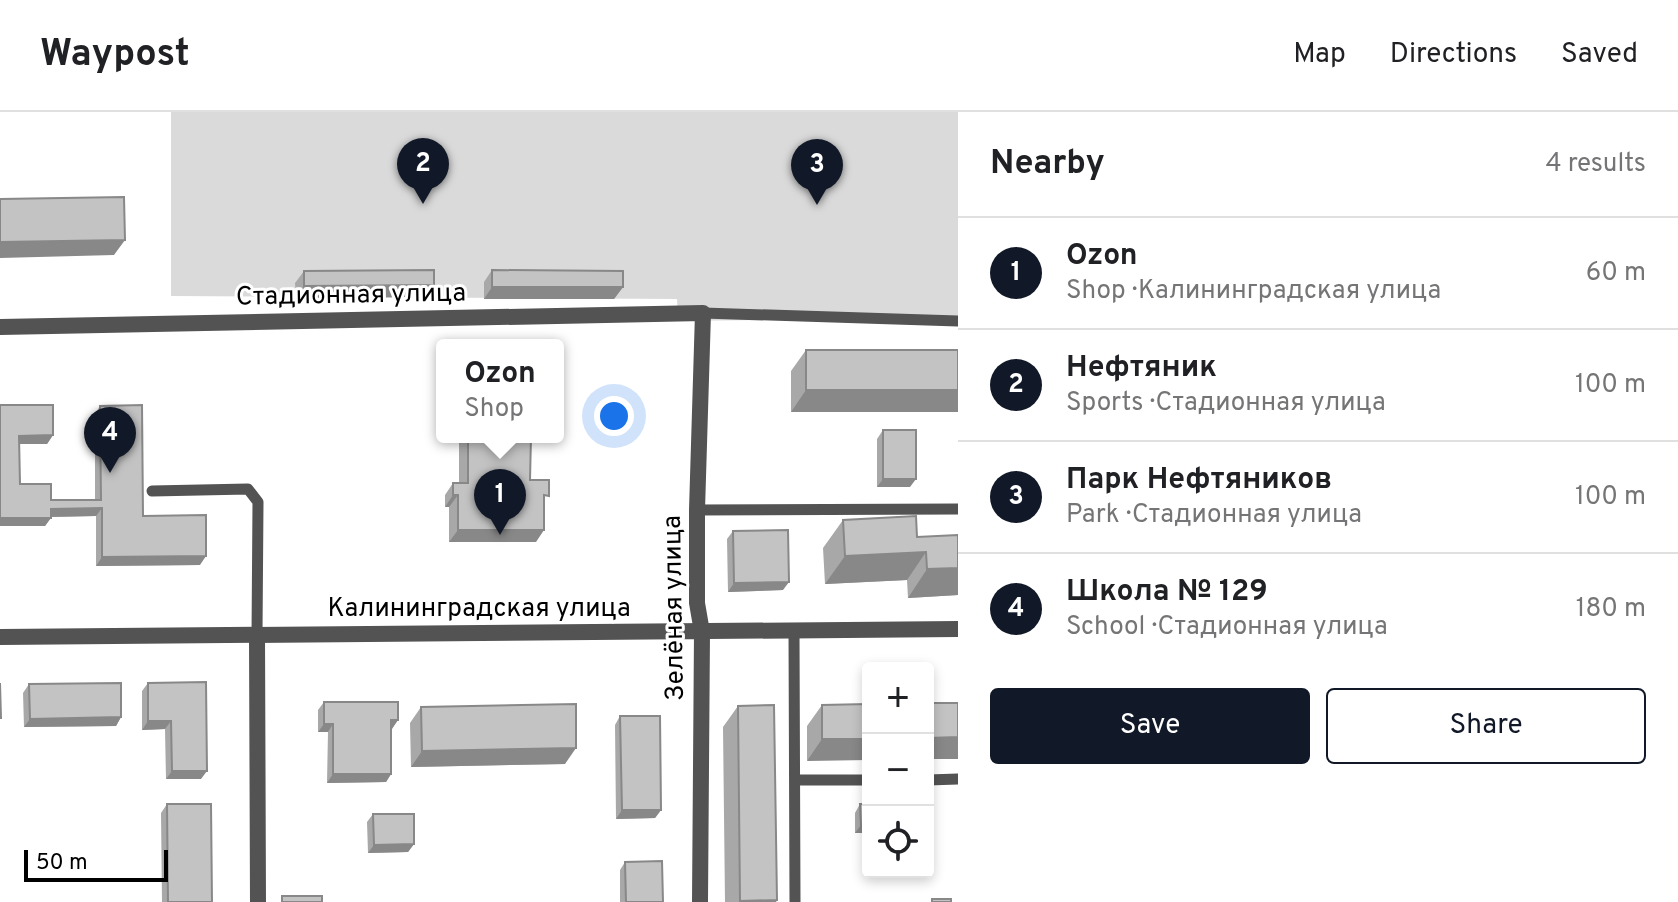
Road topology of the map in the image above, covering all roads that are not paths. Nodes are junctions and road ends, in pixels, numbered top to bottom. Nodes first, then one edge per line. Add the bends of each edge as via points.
1 (703, 313) junction
2 (958, 321) edge
3 (0, 327) edge
4 (152, 491) dead end
5 (958, 509) edge
6 (697, 510) junction
7 (958, 629) edge
8 (794, 631) junction
9 (702, 632) junction
10 (257, 635) junction
11 (0, 637) edge
12 (958, 779) edge
13 (795, 780) junction
14 (862, 780) edge
15 (934, 780) edge
16 (258, 902) edge
17 (700, 902) edge
18 (795, 902) edge

1 - 2 lane
1 - 3 street, Стадионная улица
1 - 6 street, Зелёная улица
4 - 10 lane via 248,489 258,502
5 - 6 lane
6 - 9 street, Зелёная улица
7 - 8 street, Калининградская улица
8 - 9 street, Калининградская улица
8 - 13 lane
9 - 10 street, Калининградская улица
9 - 17 street, Зелёная улица
10 - 11 street, Калининградская улица
10 - 16 street
12 - 15 lane
13 - 14 lane
13 - 18 lane

